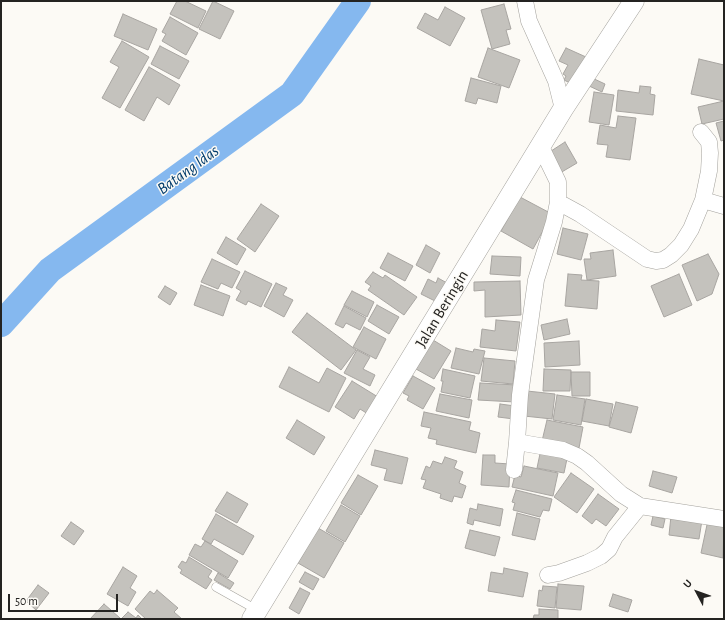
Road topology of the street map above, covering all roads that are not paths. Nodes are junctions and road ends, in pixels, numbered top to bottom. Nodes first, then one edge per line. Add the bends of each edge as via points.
1 (525, 1) edge
2 (634, 1) edge
3 (563, 109) junction
4 (701, 132) dead end
5 (541, 147) junction
6 (703, 200) junction
7 (558, 202) junction
8 (724, 206) edge
9 (517, 442) junction
10 (514, 470) dead end
11 (640, 506) junction
12 (724, 519) edge
13 (548, 574) dead end
14 (216, 587) dead end
15 (255, 614) edge

1 - 3 street via 529,21 556,81
2 - 3 street, Jalan Beringin
3 - 5 street, Jalan Beringin
4 - 6 street via 709,142 710,153
5 - 7 street via 558,182
5 - 15 street, Jalan Beringin
6 - 7 street via 681,245 671,255 656,261 647,259
6 - 8 street
7 - 9 street via 536,280 520,395
9 - 10 street
9 - 11 street via 563,450 577,456 621,494
11 - 12 street
11 - 13 street via 615,537 609,549 601,556 580,566
14 - 15 lane

